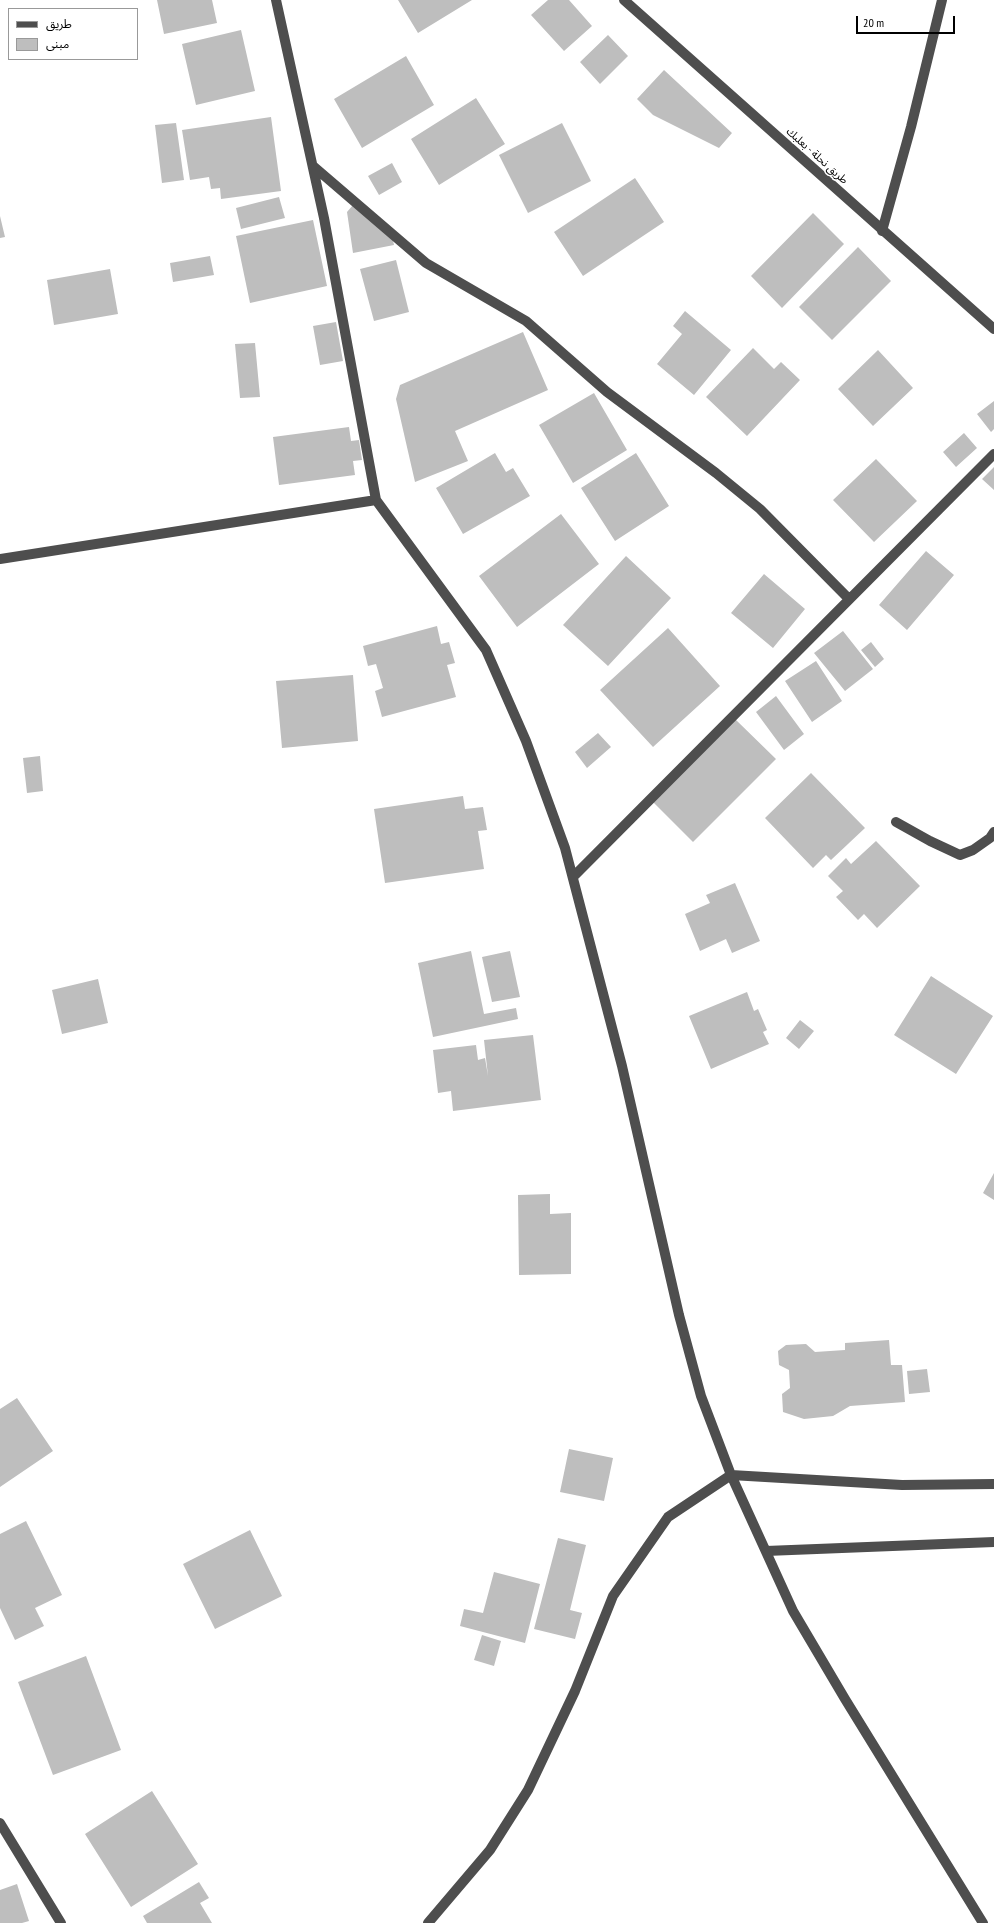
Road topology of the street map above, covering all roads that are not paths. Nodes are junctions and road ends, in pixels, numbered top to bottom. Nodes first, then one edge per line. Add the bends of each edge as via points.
1 (276, 0) edge
2 (624, 0) edge
3 (942, 0) edge
4 (313, 166) junction
5 (882, 231) junction
6 (994, 329) edge
7 (994, 454) edge
8 (376, 500) junction
9 (0, 559) edge
10 (849, 600) junction
11 (896, 822) dead end
12 (994, 832) edge
13 (573, 877) junction
14 (731, 1475) junction
15 (994, 1484) edge
16 (994, 1542) edge
17 (766, 1551) junction
18 (0, 1823) edge
19 (61, 1923) edge
20 (428, 1923) edge
21 (983, 1923) edge

1 - 4 street
2 - 5 street, طريق نحلة - بعلبك
3 - 5 street
4 - 8 street
4 - 10 street via 426,263 526,321 607,392 716,473 760,509
5 - 6 street, طريق نحلة - بعلبك
7 - 10 street
8 - 9 street
8 - 13 street via 486,650 526,741
10 - 13 street
11 - 12 street via 960,855 973,850
13 - 14 street via 622,1066 679,1315 701,1396
14 - 15 street via 902,1485
14 - 17 street
14 - 20 street via 668,1517 613,1596 575,1691 528,1790 490,1850
16 - 17 street
17 - 21 street via 794,1611 841,1692
18 - 19 street

